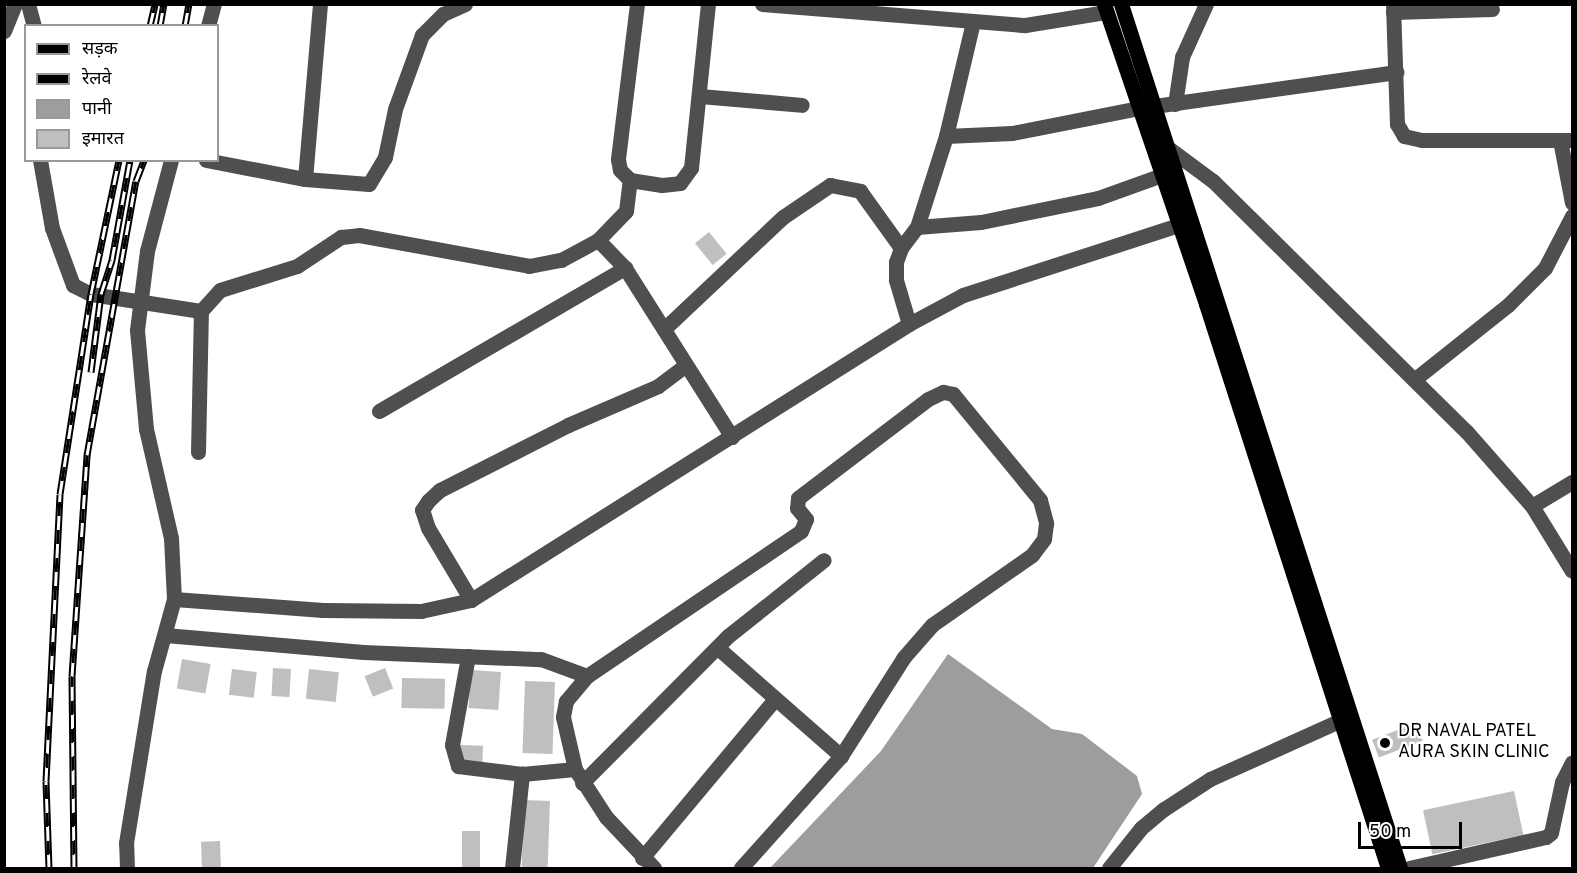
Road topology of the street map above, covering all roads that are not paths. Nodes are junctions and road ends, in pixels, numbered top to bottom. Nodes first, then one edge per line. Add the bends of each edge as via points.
1 (15, 4) edge
2 (28, 4) edge
3 (214, 4) edge
4 (321, 4) edge
5 (465, 4) edge
6 (637, 4) edge
7 (708, 4) edge
8 (762, 4) edge
9 (1122, 4) edge
10 (1206, 4) edge
11 (1104, 8) edge
12 (1393, 8) edge
13 (1492, 9) dead end
14 (973, 22) junction
15 (33, 24) edge
16 (209, 24) edge
17 (4, 31) edge
18 (1396, 72) junction
19 (700, 96) junction
20 (1175, 104) junction
21 (802, 105) dead end
22 (1147, 108) junction
23 (946, 136) junction
24 (1566, 140) edge
25 (1167, 147) junction
26 (40, 162) edge
27 (170, 162) edge
28 (216, 162) edge
29 (1162, 174) junction
30 (305, 179) junction
31 (630, 180) junction
32 (1572, 203) edge
33 (1572, 216) edge
34 (1179, 225) junction
35 (917, 227) junction
36 (598, 240) junction
37 (901, 248) junction
38 (625, 268) junction
39 (140, 304) junction
40 (201, 311) junction
41 (909, 324) junction
42 (664, 329) junction
43 (685, 366) junction
44 (1415, 379) junction
45 (379, 411) dead end
46 (732, 437) junction
47 (198, 452) dead end
48 (1572, 482) edge
49 (1532, 506) junction
50 (824, 560) dead end
51 (1572, 571) edge
52 (174, 599) junction
53 (471, 600) junction
54 (165, 635) junction
55 (718, 648) junction
56 (468, 656) junction
57 (588, 676) junction
58 (774, 700) junction
59 (1339, 721) junction
60 (841, 756) junction
61 (1572, 762) edge
62 (522, 774) junction
63 (578, 776) junction
64 (648, 863) edge
65 (127, 868) edge
66 (512, 868) edge
67 (741, 868) edge
68 (1109, 868) edge
69 (1388, 868) edge
70 (1400, 868) edge
71 (1409, 868) edge

1 - 17 street
2 - 15 street
3 - 16 street
4 - 30 street
5 - 30 street via 443,14 422,35 395,109 386,157 369,184
6 - 31 street via 618,159 620,170
7 - 19 street
8 - 14 street
9 - 22 main road
10 - 20 street via 1182,57
11 - 14 street via 1025,25
11 - 22 main road
12 - 13 street
12 - 18 street
14 - 23 street
18 - 20 street
18 - 24 street via 1397,124 1404,136 1422,140
19 - 21 street
19 - 31 street via 691,168 680,183 662,185
20 - 22 street
22 - 23 street via 1012,134
22 - 25 main road
22 - 29 main road
23 - 35 street
24 - 32 street
25 - 44 street via 1199,168
25 - 70 main road
26 - 39 street via 52,228 73,285 91,294
27 - 39 street via 147,251
28 - 30 street
29 - 34 main road
29 - 35 street via 1086,200 981,222
31 - 36 street via 626,211
33 - 44 street via 1545,268 1508,305
34 - 41 street via 1004,279
34 - 59 main road
35 - 37 street
36 - 38 street
36 - 40 street via 561,260 529,266 359,235 340,237 297,266 220,290
37 - 41 street via 896,280
37 - 42 street via 860,191 830,185 783,217
38 - 42 street
38 - 45 street
39 - 40 street
39 - 52 street via 139,382 171,538
40 - 47 street
41 - 46 street
42 - 43 street
43 - 46 street
43 - 53 street via 658,386 568,425 440,490 428,501 422,510 428,528
44 - 49 street
46 - 53 street
48 - 49 street
49 - 51 street
50 - 55 street
52 - 53 street via 323,610 410,611
52 - 54 street
54 - 56 street
54 - 65 street via 146,719 126,843
55 - 58 street
55 - 63 street
56 - 57 street via 541,659
56 - 62 street via 452,746 458,766
57 - 60 street via 801,531 807,519 797,508 798,498 928,399 943,392 952,394 1040,500 1046,523 1044,539 1032,555 932,625 904,657
57 - 63 street via 566,701 563,717
58 - 60 street
58 - 64 street
59 - 68 street via 1210,779 1141,828
59 - 69 main road
60 - 67 street
61 - 71 street via 1562,782 1551,832 1546,837
62 - 63 street
62 - 66 street
63 - 64 street

